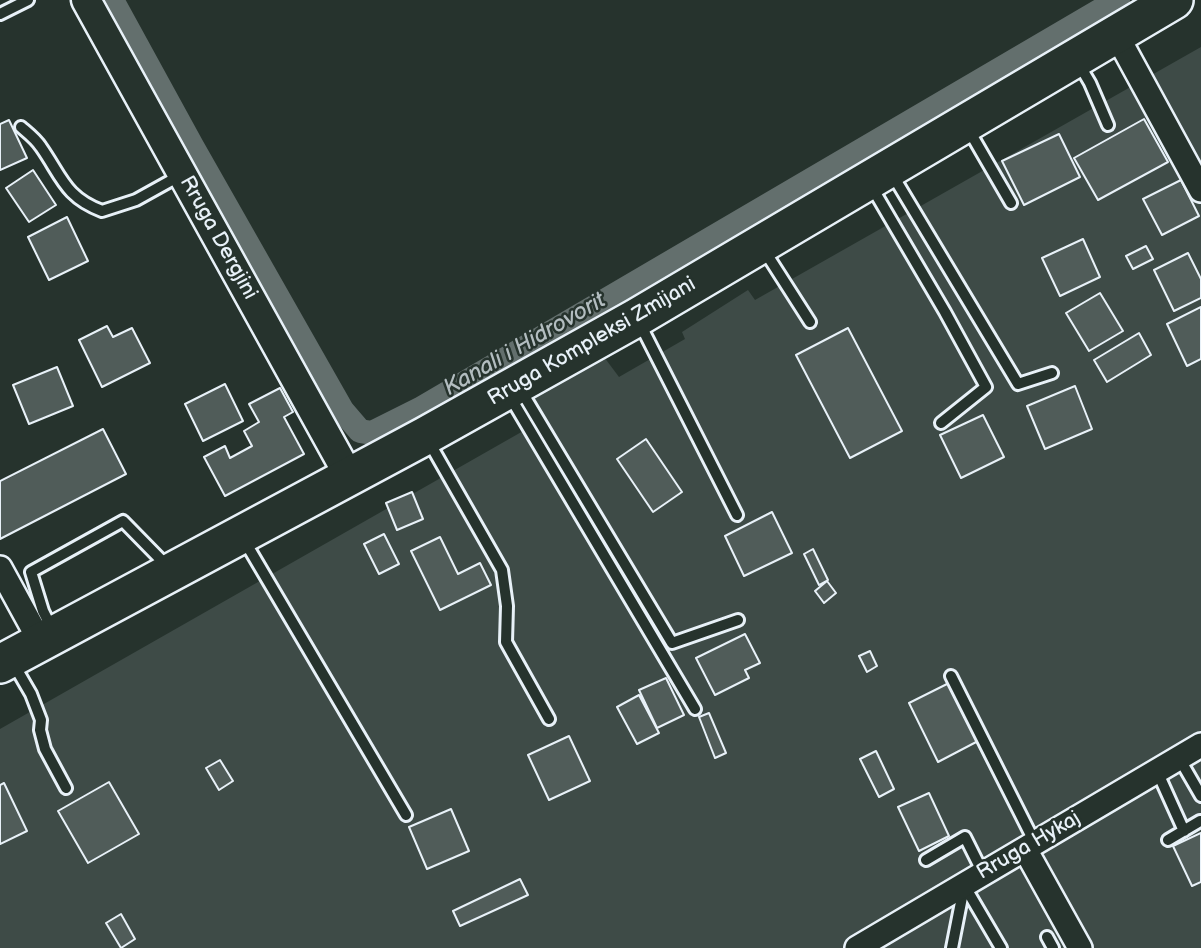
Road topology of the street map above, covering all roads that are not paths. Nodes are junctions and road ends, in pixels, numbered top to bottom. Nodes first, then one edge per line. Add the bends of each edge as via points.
1 (28, 0) edge
2 (86, 0) edge
3 (1174, 0) edge
4 (0, 14) edge
5 (1116, 34) junction
6 (1075, 58) junction
7 (965, 124) junction
8 (1108, 125) dead end
9 (21, 127) dead end
10 (183, 174) junction
11 (878, 175) junction
12 (1201, 190) edge
13 (1011, 204) dead end
14 (761, 244) junction
15 (636, 318) junction
16 (810, 322) dead end
17 (1052, 373) dead end
18 (512, 388) junction
19 (941, 423) dead end
20 (425, 436) junction
21 (349, 476) junction
22 (737, 514) dead end
23 (241, 535) junction
24 (0, 568) edge
25 (172, 572) junction
26 (738, 621) dead end
27 (27, 650) edge
28 (950, 676) dead end
29 (695, 709) dead end
30 (549, 719) dead end
31 (1201, 745) edge
32 (1179, 758) junction
33 (1155, 772) junction
34 (66, 788) dead end
35 (1201, 796) edge
36 (406, 815) dead end
37 (1200, 821) edge
38 (1184, 831) junction
39 (1168, 840) dead end
40 (1030, 846) junction
41 (926, 860) dead end
42 (974, 879) junction
43 (1047, 937) dead end
44 (857, 948) edge
45 (952, 948) edge
46 (1001, 948) edge
47 (1053, 948) edge
48 (1080, 948) edge

1 - 4 lane
2 - 10 street, Rruga Dergjini
3 - 5 main road, Rruga Kompleksi Zmijani
5 - 6 main road, Rruga Kompleksi Zmijani
5 - 12 street
6 - 7 main road, Rruga Kompleksi Zmijani
6 - 8 lane
7 - 11 main road, Rruga Kompleksi Zmijani
7 - 13 lane
9 - 10 lane via 40,144 64,184 83,204 102,211 136,200
10 - 21 street, Rruga Dergjini
11 - 14 main road, Rruga Kompleksi Zmijani
11 - 17 lane via 1018,384
11 - 19 lane via 986,387
14 - 15 main road, Rruga Kompleksi Zmijani
14 - 16 lane
15 - 18 main road, Rruga Kompleksi Zmijani
15 - 22 lane
18 - 20 main road, Rruga Kompleksi Zmijani
18 - 26 lane via 672,643
18 - 29 lane
20 - 21 main road, Rruga Kompleksi Zmijani
20 - 30 lane via 502,570 506,642
21 - 23 main road, Rruga Kompleksi Zmijani
23 - 25 main road, Rruga Kompleksi Zmijani
23 - 36 lane
24 - 27 street
25 - 27 main road, Rruga Kompleksi Zmijani
25 - 27 lane via 123,521 31,572 43,611
27 - 34 lane via 31,694 45,749
28 - 40 lane
31 - 32 street, Rruga Hykaj
32 - 33 street, Rruga Hykaj
32 - 35 lane
33 - 38 lane
33 - 40 street, Rruga Hykaj
37 - 38 lane
38 - 39 lane
40 - 42 street, Rruga Hykaj
40 - 48 street
41 - 42 lane via 965,837
42 - 44 street, Rruga Hykaj
42 - 45 lane
42 - 46 lane
43 - 47 lane

